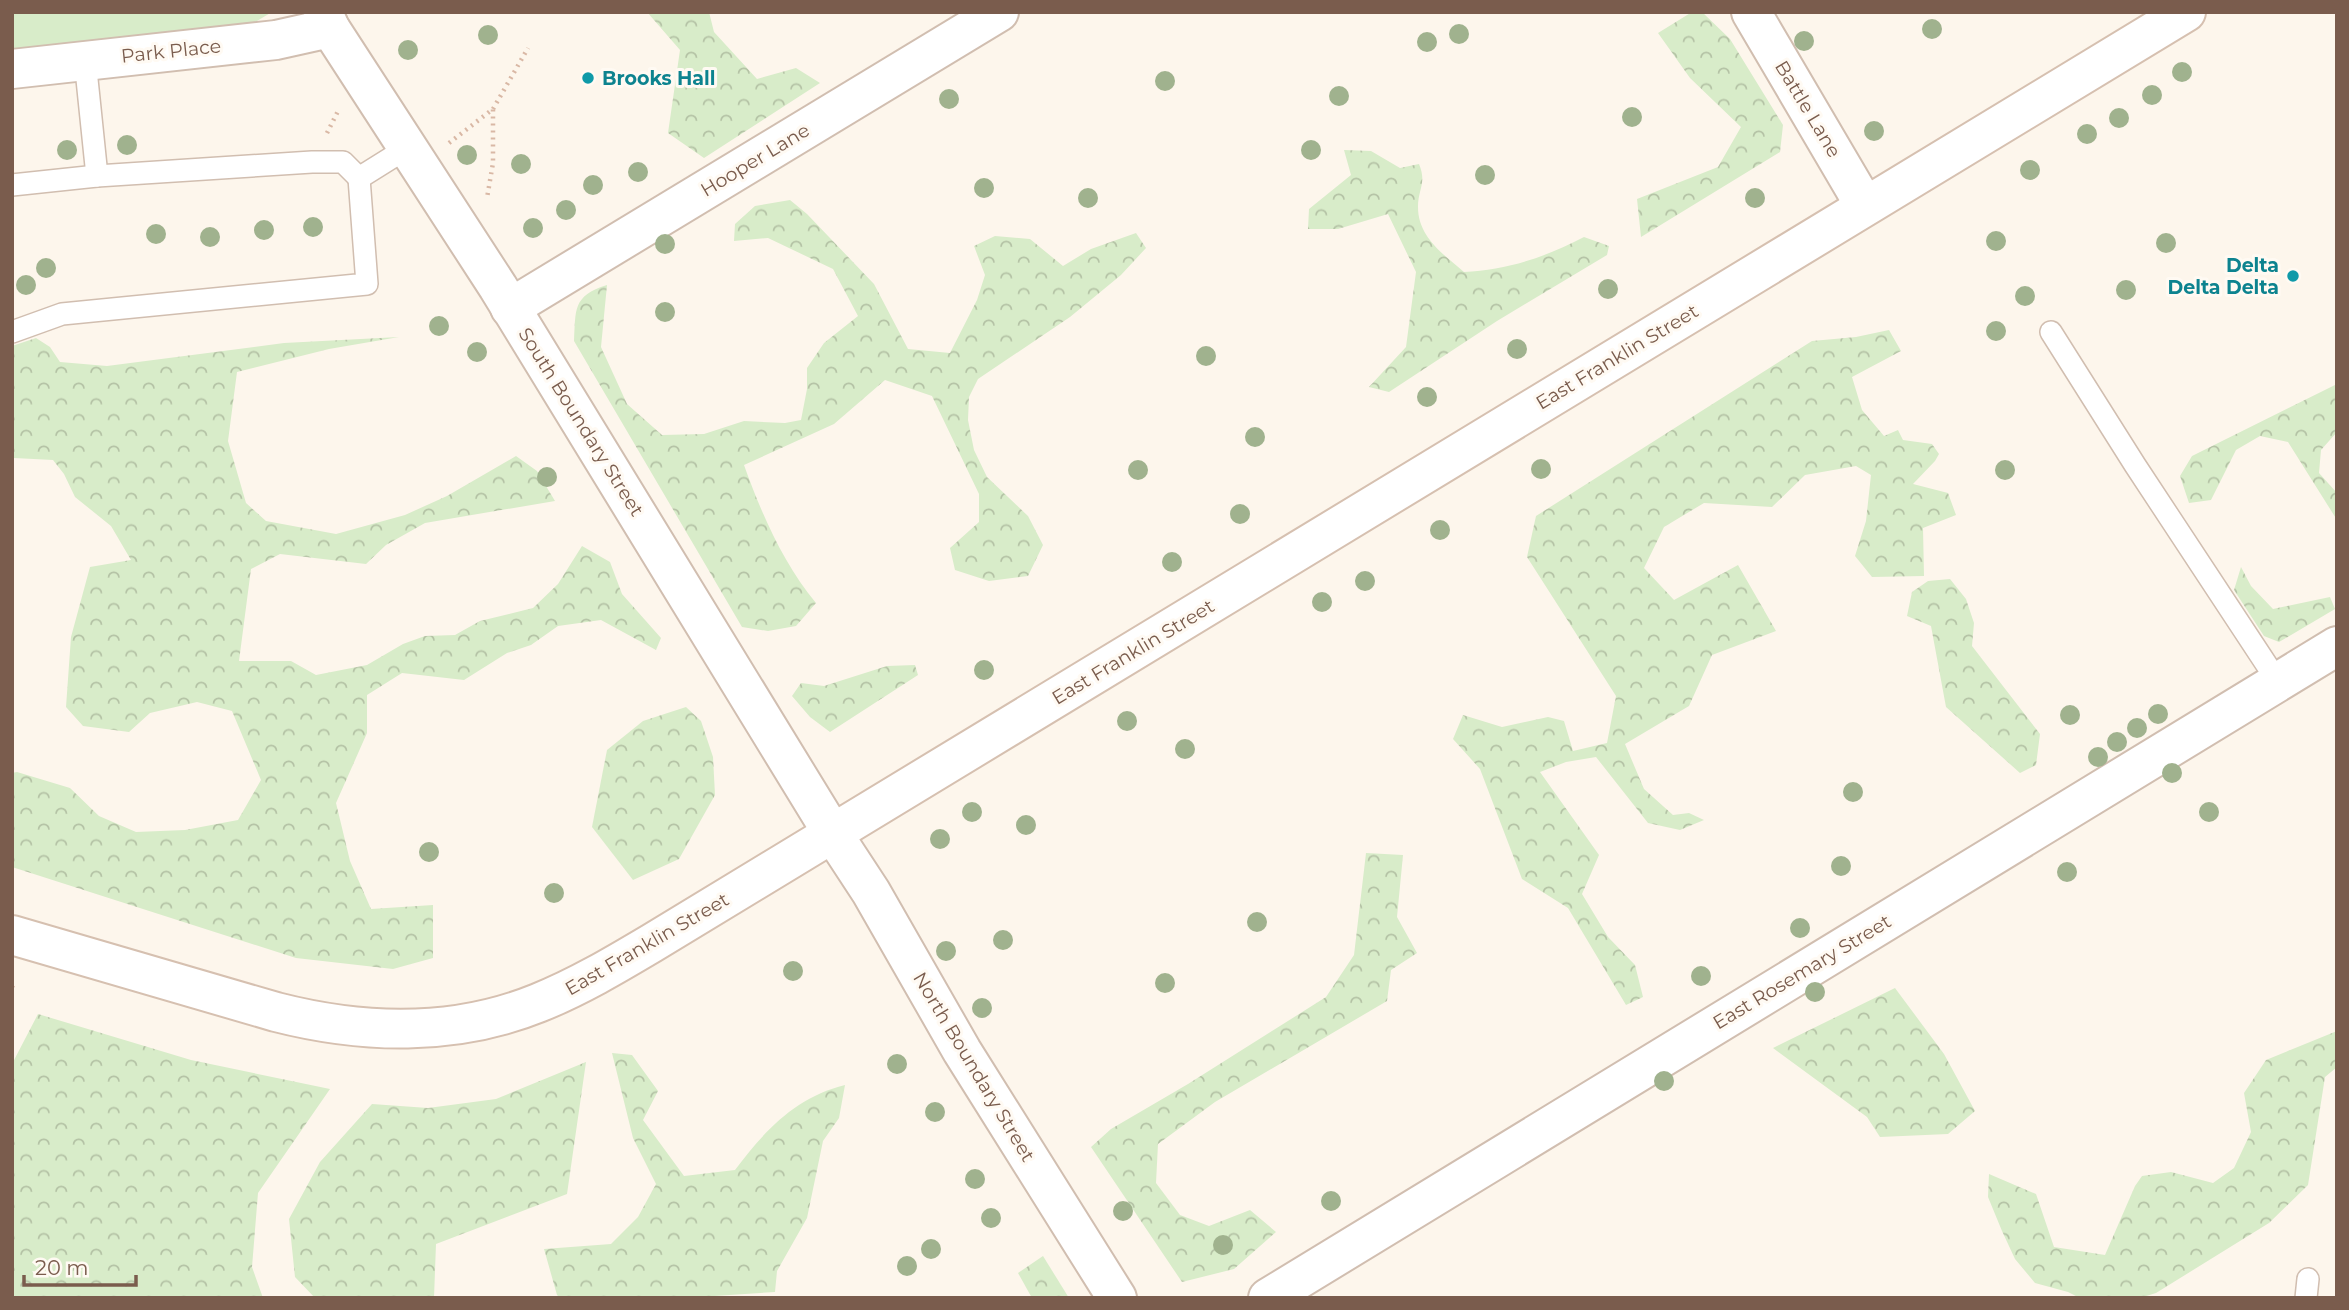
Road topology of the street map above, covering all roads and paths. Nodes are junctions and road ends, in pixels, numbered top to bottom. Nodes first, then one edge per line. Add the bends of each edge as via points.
1 (999, 12) edge
2 (1751, 12) edge
3 (2186, 12) edge
4 (326, 20) edge
5 (528, 48) dead end
6 (85, 60) junction
7 (12, 69) edge
8 (340, 107) dead end
9 (493, 109) junction
10 (447, 145) dead end
11 (407, 148) junction
12 (312, 162) junction
13 (97, 176) junction
14 (359, 178) junction
15 (12, 185) edge
16 (486, 202) dead end
17 (1865, 206) junction
18 (510, 308) junction
19 (12, 332) edge
20 (2051, 332) dead end
21 (2337, 646) edge
22 (2278, 682) junction
23 (833, 834) junction
24 (12, 935) edge
25 (1117, 1298) edge
26 (1268, 1298) edge

1 - 18 street, Hooper Lane
2 - 17 street, Battle Lane
3 - 17 street, East Franklin Street
4 - 6 street, Park Place via 276,40
4 - 11 street, South Boundary Street
5 - 9 path
6 - 7 street, Park Place
6 - 13 lane
8 - 12 path
9 - 10 path
9 - 16 path
11 - 14 lane
11 - 18 street, South Boundary Street
12 - 13 lane
12 - 14 lane via 343,162
13 - 15 lane
14 - 19 lane via 367,284 62,314
17 - 23 street, East Franklin Street
18 - 23 street, South Boundary Street
20 - 22 lane
21 - 22 street, East Rosemary Street
22 - 26 street, East Rosemary Street
23 - 24 street, East Franklin Street via 567,990 505,1014 436,1027 353,1028 316,1022
23 - 25 street, North Boundary Street

